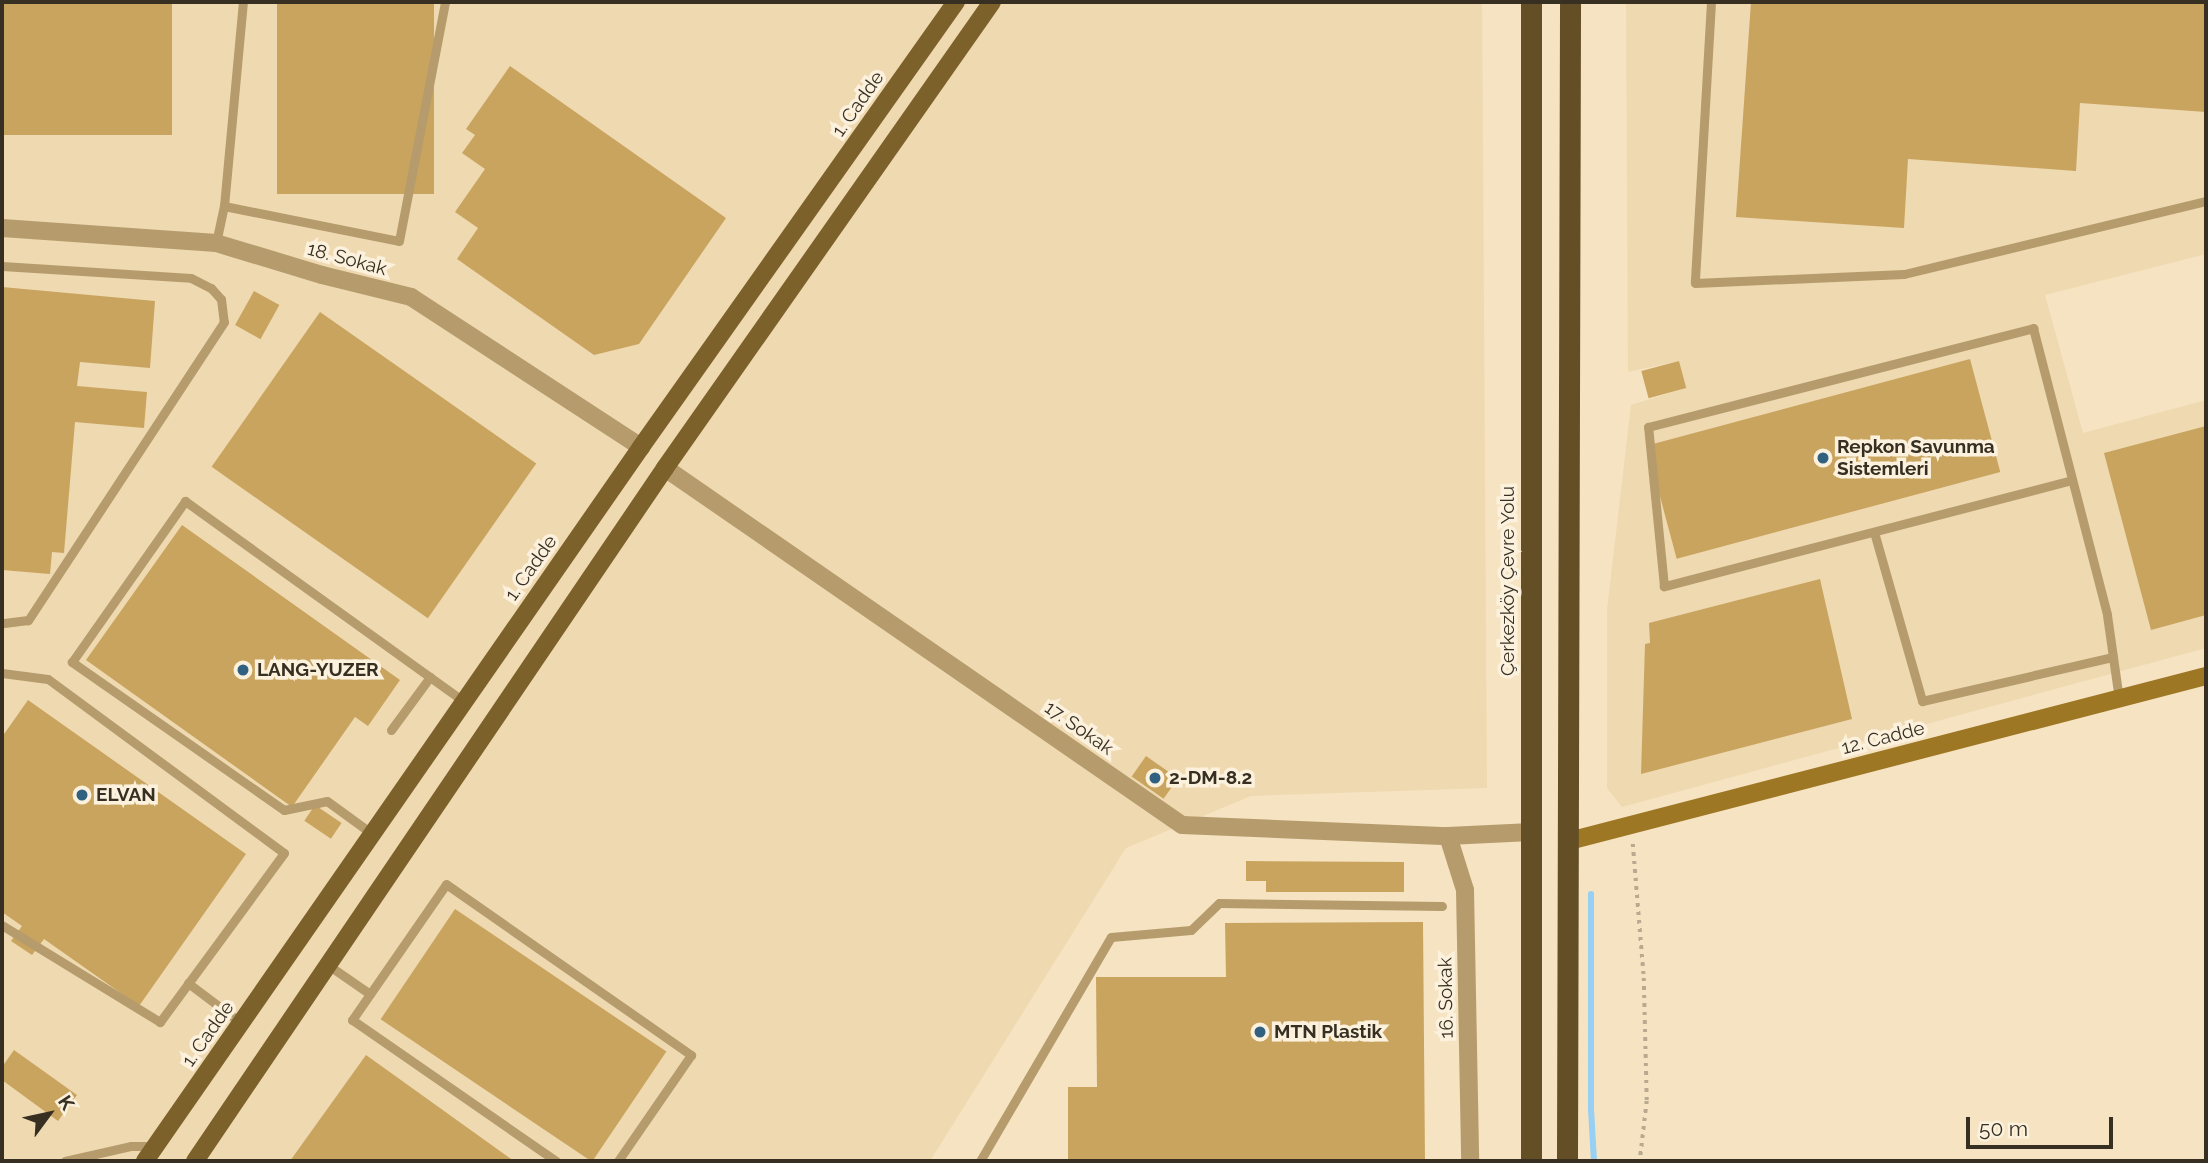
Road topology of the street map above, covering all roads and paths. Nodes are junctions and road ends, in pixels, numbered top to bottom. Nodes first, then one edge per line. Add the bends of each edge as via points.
1 (243, 2) edge
2 (445, 2) edge
3 (956, 2) edge
4 (992, 2) edge
5 (1531, 2) edge
6 (1570, 2) edge
7 (1711, 2) edge
8 (2206, 201) edge
9 (224, 206) junction
10 (2, 228) edge
11 (216, 243) junction
12 (2, 265) edge
13 (640, 447) junction
14 (665, 468) junction
15 (2072, 481) junction
16 (1874, 532) junction
17 (2, 623) edge
18 (2113, 657) junction
19 (2, 673) edge
20 (2206, 676) edge
21 (430, 677) junction
22 (2119, 699) junction
23 (463, 701) junction
24 (391, 730) dead end
25 (1631, 825) junction
26 (1531, 832) junction
27 (372, 833) junction
28 (1448, 836) junction
29 (1569, 841) junction
30 (1442, 906) dead end
31 (2, 925) edge
32 (328, 965) junction
33 (188, 984) junction
34 (370, 994) junction
35 (241, 1023) junction
36 (156, 1146) junction
37 (65, 1161) edge
38 (145, 1161) edge
39 (195, 1161) edge
40 (556, 1161) edge
41 (618, 1161) edge
42 (979, 1161) edge
43 (1470, 1161) edge
44 (1531, 1161) edge
45 (1567, 1161) edge
46 (1640, 1161) edge

1 - 9 lane
2 - 9 lane via 399,241
3 - 13 main road, 1. Cadde
4 - 14 main road
5 - 26 highway, Çerkezköy Çevre Yolu
6 - 29 highway
7 - 8 lane via 1695,283 1904,274
9 - 11 lane
10 - 11 street, 18. Sokak
11 - 13 street, 18. Sokak via 411,297
12 - 17 lane via 191,278 221,299 224,322 28,620
13 - 23 main road, 1. Cadde
14 - 28 street, 17. Sokak via 1182,825
14 - 32 main road
15 - 16 lane
15 - 16 lane via 2033,328 1648,427 1664,586
15 - 18 lane via 2107,615
16 - 18 lane via 1922,701
18 - 22 lane
19 - 33 lane via 48,679 284,853
20 - 22 street, 12. Cadde
21 - 23 lane
21 - 24 lane
21 - 27 lane via 185,500 72,662 284,810 327,801
22 - 25 street, 12. Cadde
23 - 27 main road, 1. Cadde
25 - 29 street, 12. Cadde
25 - 46 path via 1644,978 1647,1101
26 - 28 street, 17. Sokak
26 - 44 highway, Çerkezköy Çevre Yolu
27 - 35 main road, 1. Cadde
28 - 43 street, 16. Sokak via 1465,890
29 - 45 highway
30 - 42 lane via 1219,904 1191,930 1111,937
31 - 33 lane via 160,1022
32 - 34 lane
32 - 39 main road
33 - 35 lane
34 - 40 lane via 352,1020
34 - 41 lane via 446,884 691,1055
35 - 36 main road, 1. Cadde
36 - 37 lane via 131,1146
36 - 38 main road, 1. Cadde

